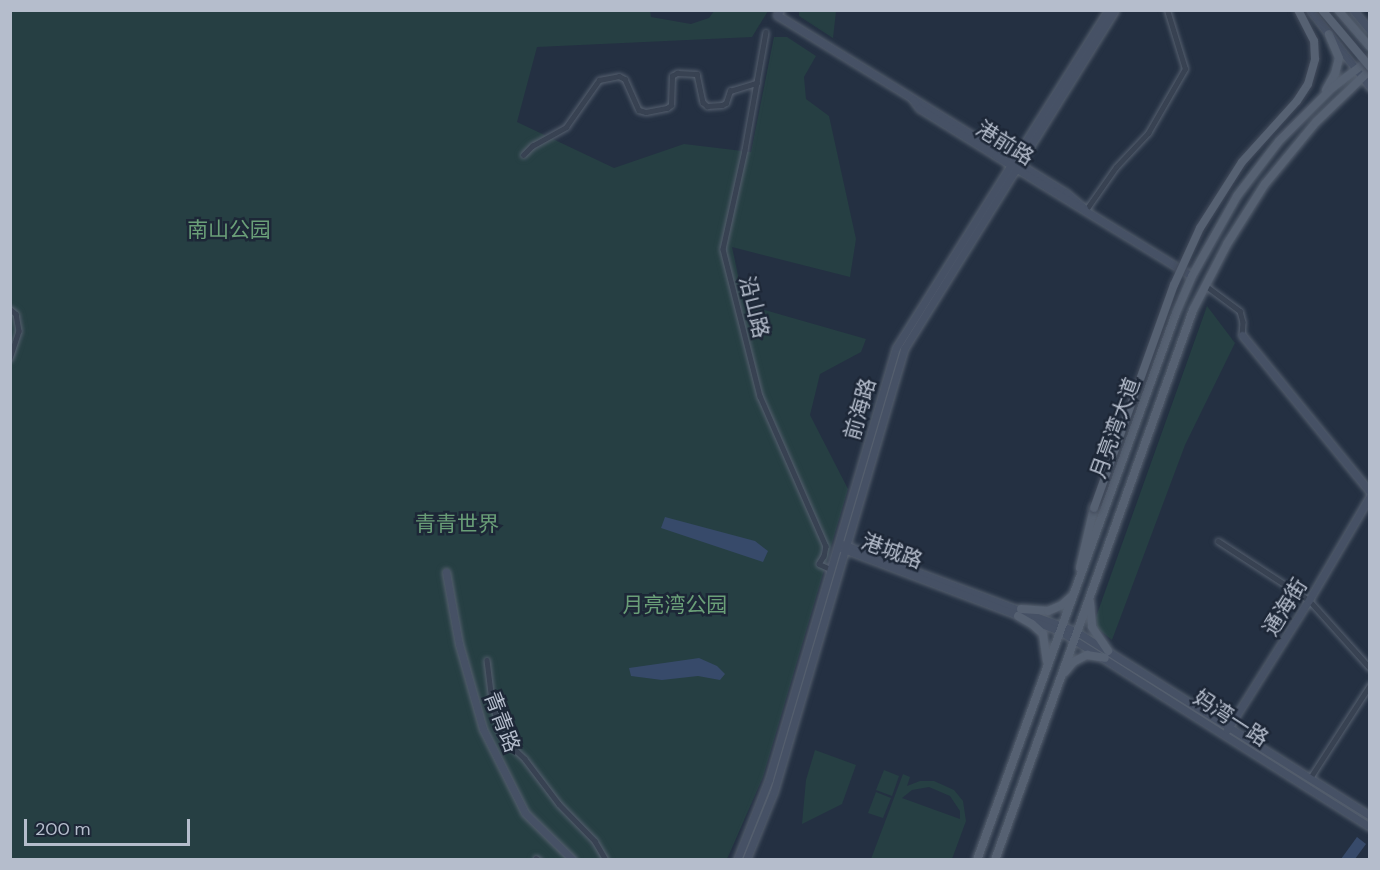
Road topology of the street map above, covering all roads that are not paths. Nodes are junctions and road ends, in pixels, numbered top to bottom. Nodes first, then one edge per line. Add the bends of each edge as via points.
1 (1108, 10) edge
2 (1115, 10) edge
3 (1167, 10) edge
4 (1298, 10) edge
5 (1310, 10) edge
6 (1322, 10) edge
7 (1338, 10) edge
8 (1354, 12) edge
9 (778, 13) edge
10 (1370, 24) edge
11 (1370, 30) edge
12 (766, 32) dead end
13 (1329, 34) junction
14 (1370, 47) edge
15 (1370, 59) edge
16 (1365, 70) edge
17 (757, 83) junction
18 (1370, 87) edge
19 (1317, 102) junction
20 (524, 155) dead end
21 (1015, 164) junction
22 (1085, 209) junction
23 (1192, 276) junction
24 (1205, 285) junction
25 (10, 309) edge
26 (1242, 334) joint
27 (10, 359) edge
28 (1370, 492) edge
29 (1370, 496) edge
30 (1218, 541) dead end
31 (842, 546) junction
32 (830, 569) junction
33 (447, 572) dead end
34 (1078, 588) junction
35 (1092, 590) junction
36 (1309, 600) junction
37 (1020, 612) junction
38 (1061, 628) junction
39 (1076, 635) junction
40 (1107, 655) junction
41 (487, 660) dead end
42 (1370, 668) edge
43 (1045, 673) junction
44 (1059, 681) junction
45 (1370, 685) edge
46 (495, 715) junction
47 (479, 719) junction
48 (1227, 730) junction
49 (1310, 778) junction
50 (1370, 816) edge
51 (1370, 827) edge
52 (573, 860) edge
53 (606, 860) edge
54 (737, 860) edge
55 (746, 860) edge
56 (977, 860) edge
57 (995, 860) edge

1 - 21 street, 前海路
2 - 21 street, 前海路
3 - 22 street via 1185,69 1148,133 1116,166
4 - 34 main road, bridge via 1311,31 1316,49 1308,84 1242,162 1200,228 1174,285 1094,508
5 - 13 street
6 - 16 main road, bridge
7 - 14 main road
8 - 10 street
8 - 11 street
9 - 21 street, 港前路
12 - 17 street, 沿山路
13 - 16 street
13 - 19 main road via 1338,52 1338,66
15 - 16 main road, 月亮湾大道
16 - 18 street
16 - 19 main road, 月亮湾大道
16 - 24 main road, 月亮湾大道 via 1271,176
17 - 20 street via 730,91 722,105 707,106 697,74 677,73 672,76 671,105 646,112 639,110 625,79 619,76 599,80 566,127 532,146
17 - 32 street, 沿山路 via 723,249 760,396 826,546 819,564
19 - 23 main road, 月亮湾大道 via 1279,141 1237,196
21 - 22 street, 港前路 via 1066,193
21 - 31 street, 前海路 via 904,349
22 - 23 street, 港前路
23 - 34 main road, 月亮湾大道
24 - 26 street via 1239,311
24 - 35 main road, 月亮湾大道
25 - 27 street via 16,314 19,331
26 - 28 street
29 - 36 street, 通海街
30 - 36 street
31 - 32 street, 前海路
31 - 37 street, 港城路
31 - 55 street, 前海路 via 774,791
32 - 54 street, 前海路 via 769,779
33 - 47 street, 青青路 via 459,644
34 - 37 main road via 1048,611
34 - 38 main road, 月亮湾大道
35 - 39 main road, 月亮湾大道
35 - 40 main road via 1092,627
36 - 42 street
36 - 48 street, 通海街
37 - 38 street, 港城路
37 - 43 main road via 1043,634 1047,650
38 - 39 street, 港城路
38 - 43 main road, 月亮湾大道
39 - 40 street, 妈湾一路
39 - 44 main road, 月亮湾大道
40 - 44 main road via 1079,658
40 - 48 street, 妈湾一路
41 - 46 street
43 - 56 main road, 月亮湾大道
44 - 57 main road, 月亮湾大道
45 - 49 street
46 - 47 street
46 - 53 street via 508,743 584,828
47 - 52 street, 青青路 via 525,813
48 - 49 street, 妈湾一路
48 - 51 street, 妈湾一路
49 - 50 street, 妈湾一路

